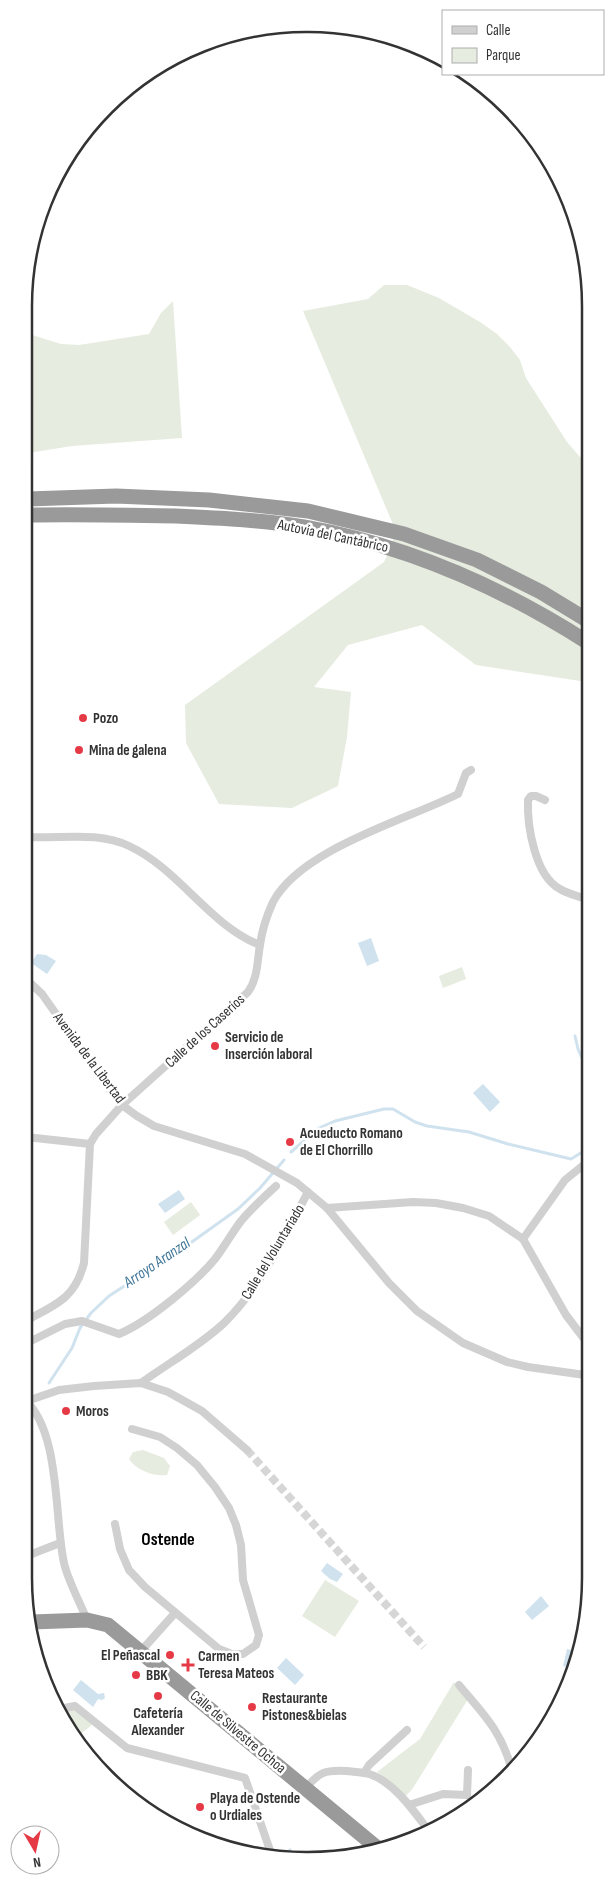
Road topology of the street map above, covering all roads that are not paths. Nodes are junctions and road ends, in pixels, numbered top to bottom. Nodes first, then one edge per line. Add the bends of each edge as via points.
1 (32, 499) edge
2 (32, 515) edge
3 (582, 617) edge
4 (582, 639) edge
5 (471, 770) dead end
6 (545, 800) dead end
7 (32, 837) edge
8 (582, 897) edge
9 (260, 944) junction
10 (32, 985) edge
11 (122, 1105) junction
12 (32, 1138) edge
13 (90, 1144) junction
14 (582, 1166) edge
15 (276, 1186) dead end
16 (308, 1192) junction
17 (327, 1208) junction
18 (523, 1239) junction
19 (32, 1317) edge
20 (582, 1336) edge
21 (32, 1340) edge
22 (582, 1375) edge
23 (141, 1383) junction
24 (32, 1398) edge
25 (32, 1410) edge
26 (132, 1429) dead end
27 (247, 1450) tunnel mouth
28 (115, 1524) dead end
29 (60, 1543) junction
30 (32, 1554) edge
31 (175, 1614) junction
32 (87, 1620) junction
33 (36, 1622) edge
34 (141, 1652) junction
35 (458, 1685) dead end
36 (65, 1708) edge
37 (407, 1730) dead end
38 (510, 1763) edge
39 (468, 1770) dead end
40 (361, 1773) junction
41 (306, 1788) junction
42 (409, 1805) junction
43 (425, 1826) edge
44 (373, 1844) edge
45 (270, 1850) edge

1 - 3 highway, Autovía del Cantábrico via 116,496 209,500 308,511 404,534 477,560
2 - 4 highway, Autovía del Cantábrico via 228,518 304,527 398,550 462,575 554,620
5 - 9 street, Calle de los Caseríos via 466,773 458,794 337,847 288,882 268,912
6 - 8 street via 536,796 528,800 539,866 560,889
7 - 9 street via 87,837 128,845 159,864 228,927 247,940
9 - 11 street, Calle de los Caseríos via 257,975 248,992
10 - 11 street, Avenida de la Libertad via 42,994
11 - 13 street, Calle de los Caseríos
11 - 16 street, Avenida de la Libertad via 154,1126 245,1154
12 - 13 street
13 - 19 street via 84,1263 80,1279 57,1304
14 - 18 street via 565,1180
15 - 21 street via 242,1220 203,1272 130,1330 119,1334 86,1322 65,1324
16 - 17 street
16 - 23 street, Calle del Voluntariado via 250,1295 223,1324
17 - 18 street, Calle del Voluntariado via 397,1202 436,1203 489,1216
17 - 22 street via 389,1283 417,1311 452,1337 507,1362
18 - 20 street via 566,1315
23 - 24 street via 59,1390
23 - 27 street via 168,1392 202,1411
25 - 29 street via 44,1429 50,1453
26 - 31 street via 160,1437 197,1465 229,1508 242,1545 243,1580 259,1635 256,1645 243,1654 232,1654 219,1649
28 - 31 street via 129,1570
29 - 30 street
29 - 32 street via 64,1566
31 - 34 street
32 - 33 highway, Calle de Silvestre Ochoa
32 - 34 highway, Calle de Silvestre Ochoa via 108,1625
34 - 41 highway, Calle de Silvestre Ochoa
35 - 38 street via 493,1725
36 - 45 street via 75,1706 127,1748 245,1778
37 - 40 street
39 - 42 street via 467,1795 443,1794
40 - 41 street via 332,1771 316,1775
40 - 42 street via 384,1782
41 - 44 highway, Calle de Silvestre Ochoa
42 - 43 street

